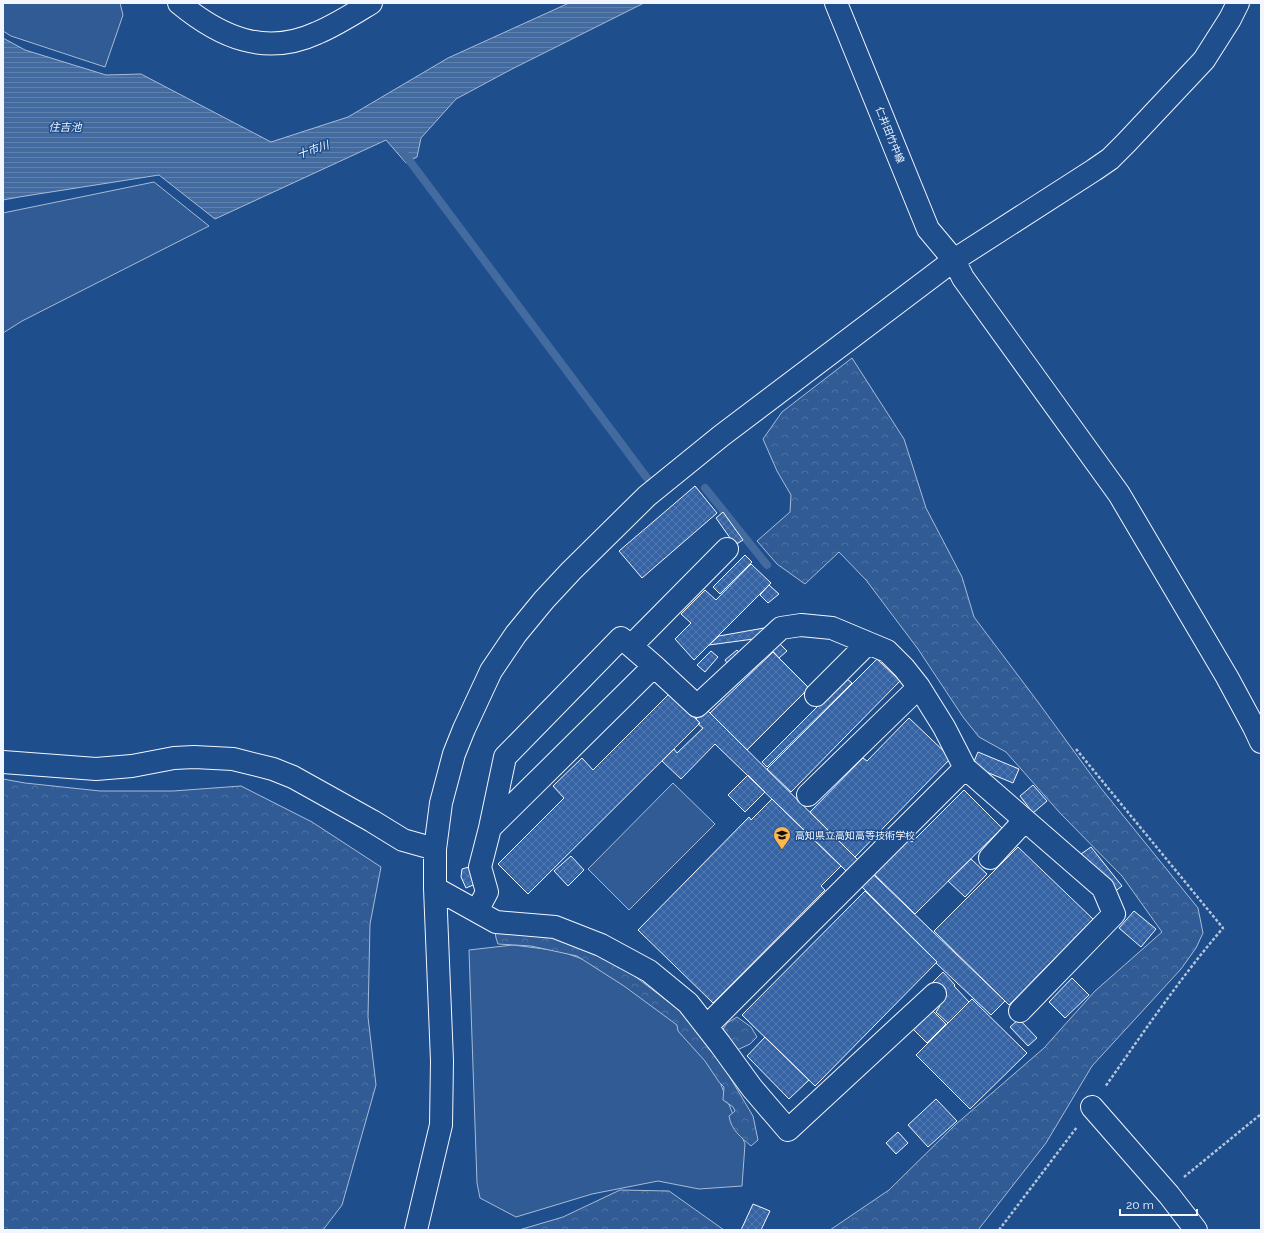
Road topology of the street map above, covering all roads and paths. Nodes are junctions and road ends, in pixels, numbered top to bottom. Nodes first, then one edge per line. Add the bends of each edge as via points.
1 (179, 3) edge
2 (371, 3) edge
3 (836, 3) edge
4 (1238, 3) edge
5 (954, 260) junction
6 (728, 549) dead end
7 (868, 643) junction
8 (632, 646) junction
9 (654, 666) junction
10 (919, 687) junction
11 (816, 695) dead end
12 (1261, 742) edge
13 (1076, 749) dead end
14 (3, 762) edge
15 (965, 768) junction
16 (808, 794) dead end
17 (1025, 820) junction
18 (490, 828) junction
19 (435, 849) junction
20 (990, 858) dead end
21 (435, 888) junction
22 (477, 911) junction
23 (935, 994) dead end
24 (1020, 1011) dead end
25 (707, 1026) junction
26 (1092, 1107) junction
27 (1261, 1114) edge
28 (1169, 1194) junction
29 (416, 1230) edge
30 (999, 1230) edge
31 (1196, 1230) edge

1 - 2 street via 195,17 224,34 259,43 279,44 316,34
3 - 5 street, 仁井田竹中線 via 928,230
4 - 5 street via 1204,60 1110,159
5 - 12 street, 仁井田竹中線 via 963,278 1119,494 1227,677
5 - 19 street via 721,436 647,496 544,600 516,634 491,671 464,729 454,754 441,803
6 - 8 street
7 - 9 street via 832,628 801,625 781,628 697,706
7 - 10 street via 886,651
7 - 11 street
8 - 9 street
8 - 18 street via 621,638 505,757
9 - 18 street
10 - 15 street via 944,726
10 - 16 street
13 - 26 path via 1223,928 1163,1006
14 - 19 street via 96,769 132,766 174,758 233,759 293,777 403,840
15 - 17 street
15 - 25 street
17 - 20 street
17 - 24 street via 1103,888 1114,914
18 - 22 street via 480,867 487,892
19 - 21 street
21 - 22 street
21 - 29 street via 442,1061 440,1125
22 - 25 street via 496,922 555,927 601,945 649,971 688,1003
23 - 25 street via 788,1130 752,1088
26 - 28 street
26 - 30 path
27 - 28 path via 1180,1180
28 - 31 street

